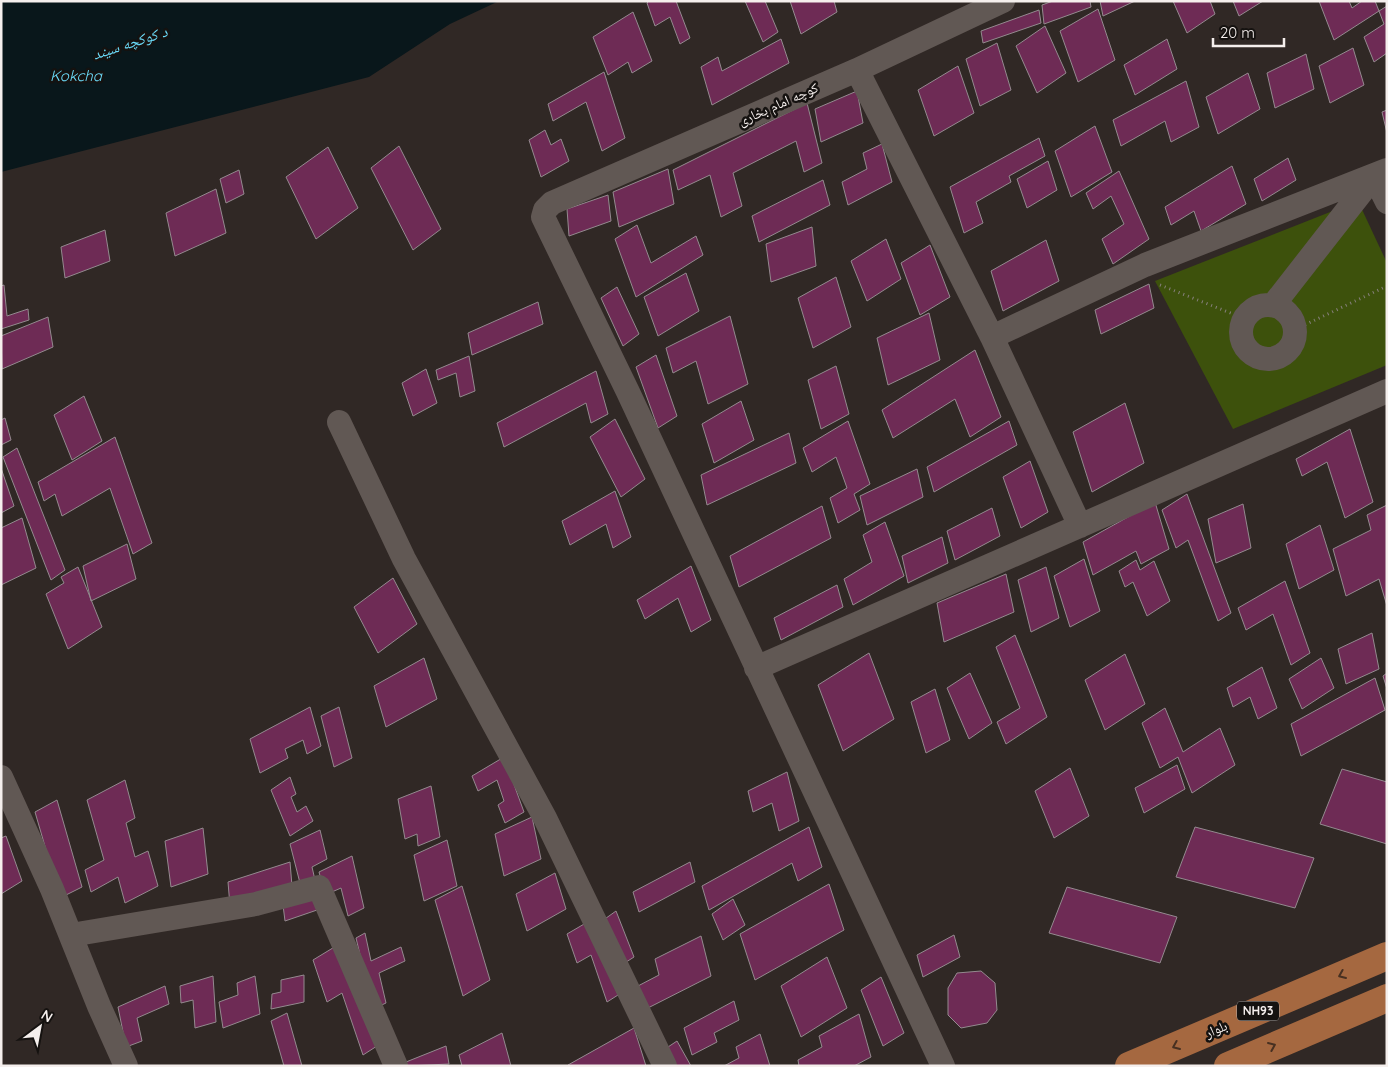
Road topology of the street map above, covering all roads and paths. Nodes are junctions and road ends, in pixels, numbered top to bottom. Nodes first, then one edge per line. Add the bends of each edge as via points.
1 (1003, 1) edge
2 (857, 70) junction
3 (1380, 173) edge
4 (1387, 202) edge
5 (1129, 273) junction
6 (1387, 286) edge
7 (1274, 304) junction
8 (1243, 318) junction
9 (1296, 329) junction
10 (992, 337) junction
11 (1387, 392) edge
12 (339, 422) dead end
13 (1080, 526) junction
14 (756, 668) junction
15 (1, 777) edge
16 (71, 935) junction
17 (1387, 956) edge
18 (1387, 998) edge
19 (126, 1066) edge
20 (396, 1066) edge
21 (665, 1066) edge
22 (943, 1066) edge
23 (1129, 1066) edge
24 (1228, 1066) edge

1 - 2 street, کوچه امام بخاری
2 - 10 street
2 - 14 street, کوچه امام بخاری via 552,203 543,217
3 - 4 street
3 - 5 street
3 - 7 street
5 - 8 path
5 - 10 street
6 - 9 path
7 - 8 street via 1256,306
7 - 9 street via 1289,313
8 - 9 street via 1240,335 1247,351 1262,360 1279,358 1292,346
10 - 13 street
11 - 13 street
12 - 21 street via 404,559 545,818
13 - 14 street
14 - 22 street
15 - 16 street
16 - 19 street
16 - 20 street via 256,904 319,887
17 -> 23 main road, بلوار / NH93
24 -> 18 main road

